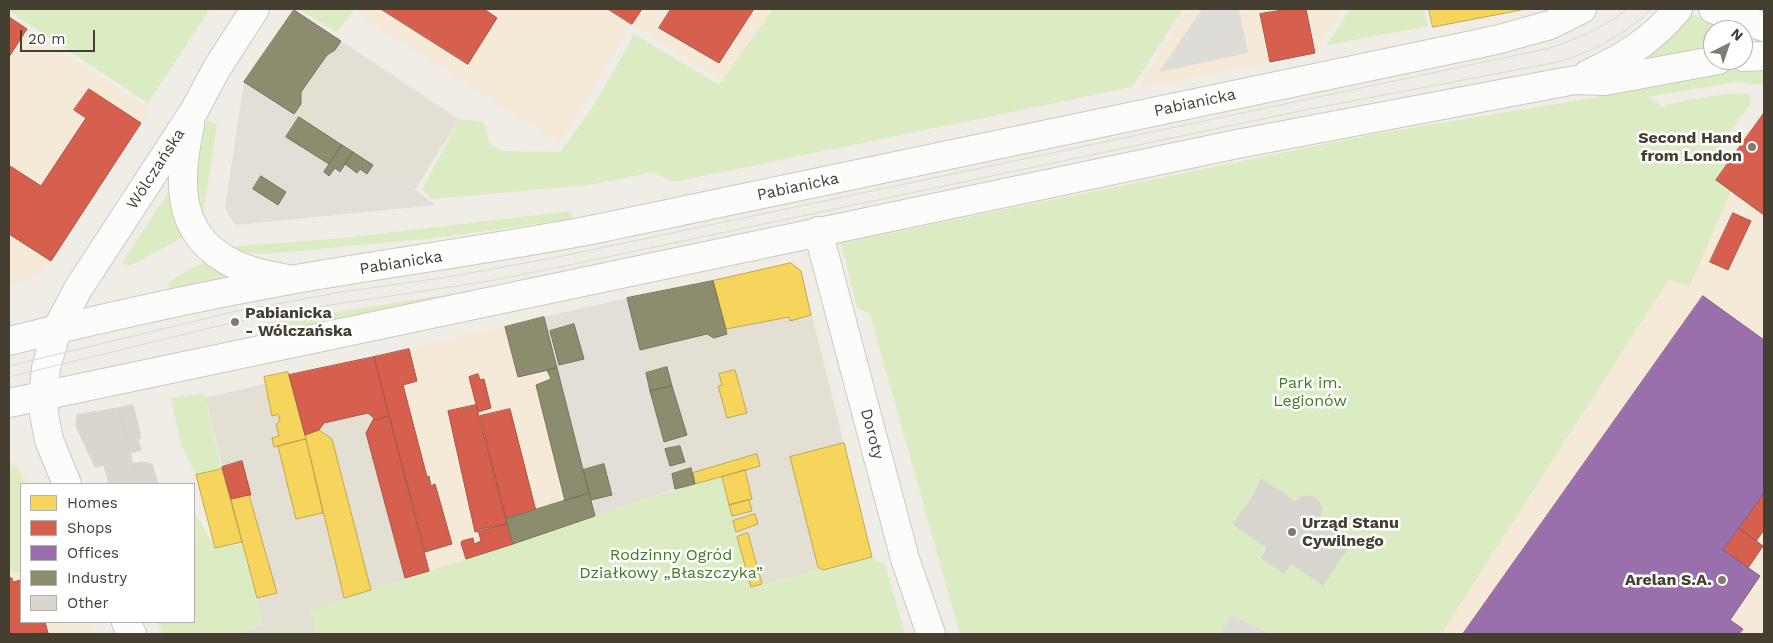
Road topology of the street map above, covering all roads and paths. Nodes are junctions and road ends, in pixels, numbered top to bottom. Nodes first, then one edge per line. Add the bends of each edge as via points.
1 (255, 9) edge
2 (1582, 9) edge
3 (1678, 9) edge
4 (1713, 9) edge
5 (1764, 27) edge
6 (1703, 63) edge
7 (1576, 80) junction
8 (194, 111) junction
9 (818, 232) junction
10 (291, 280) junction
11 (57, 329) junction
12 (9, 341) edge
13 (43, 396) junction
14 (9, 402) edge
15 (67, 483) edge
16 (931, 634) edge

1 - 8 street, Wólczańska
2 - 10 street, Pabianicka via 1550,24 1496,40 596,230
3 - 7 street via 1638,47
4 - 5 street
6 - 7 street via 1605,81
7 - 9 street via 1237,144
8 - 10 street via 182,172 184,199 194,230 226,260 257,273
8 - 11 street, Wólczańska via 78,290
9 - 13 street
9 - 16 street, Doroty via 905,559
10 - 11 street, Pabianicka
11 - 12 street, Pabianicka
11 - 13 street, Wólczańska via 48,357
13 - 14 street
13 - 15 street, Wólczańska via 50,440

